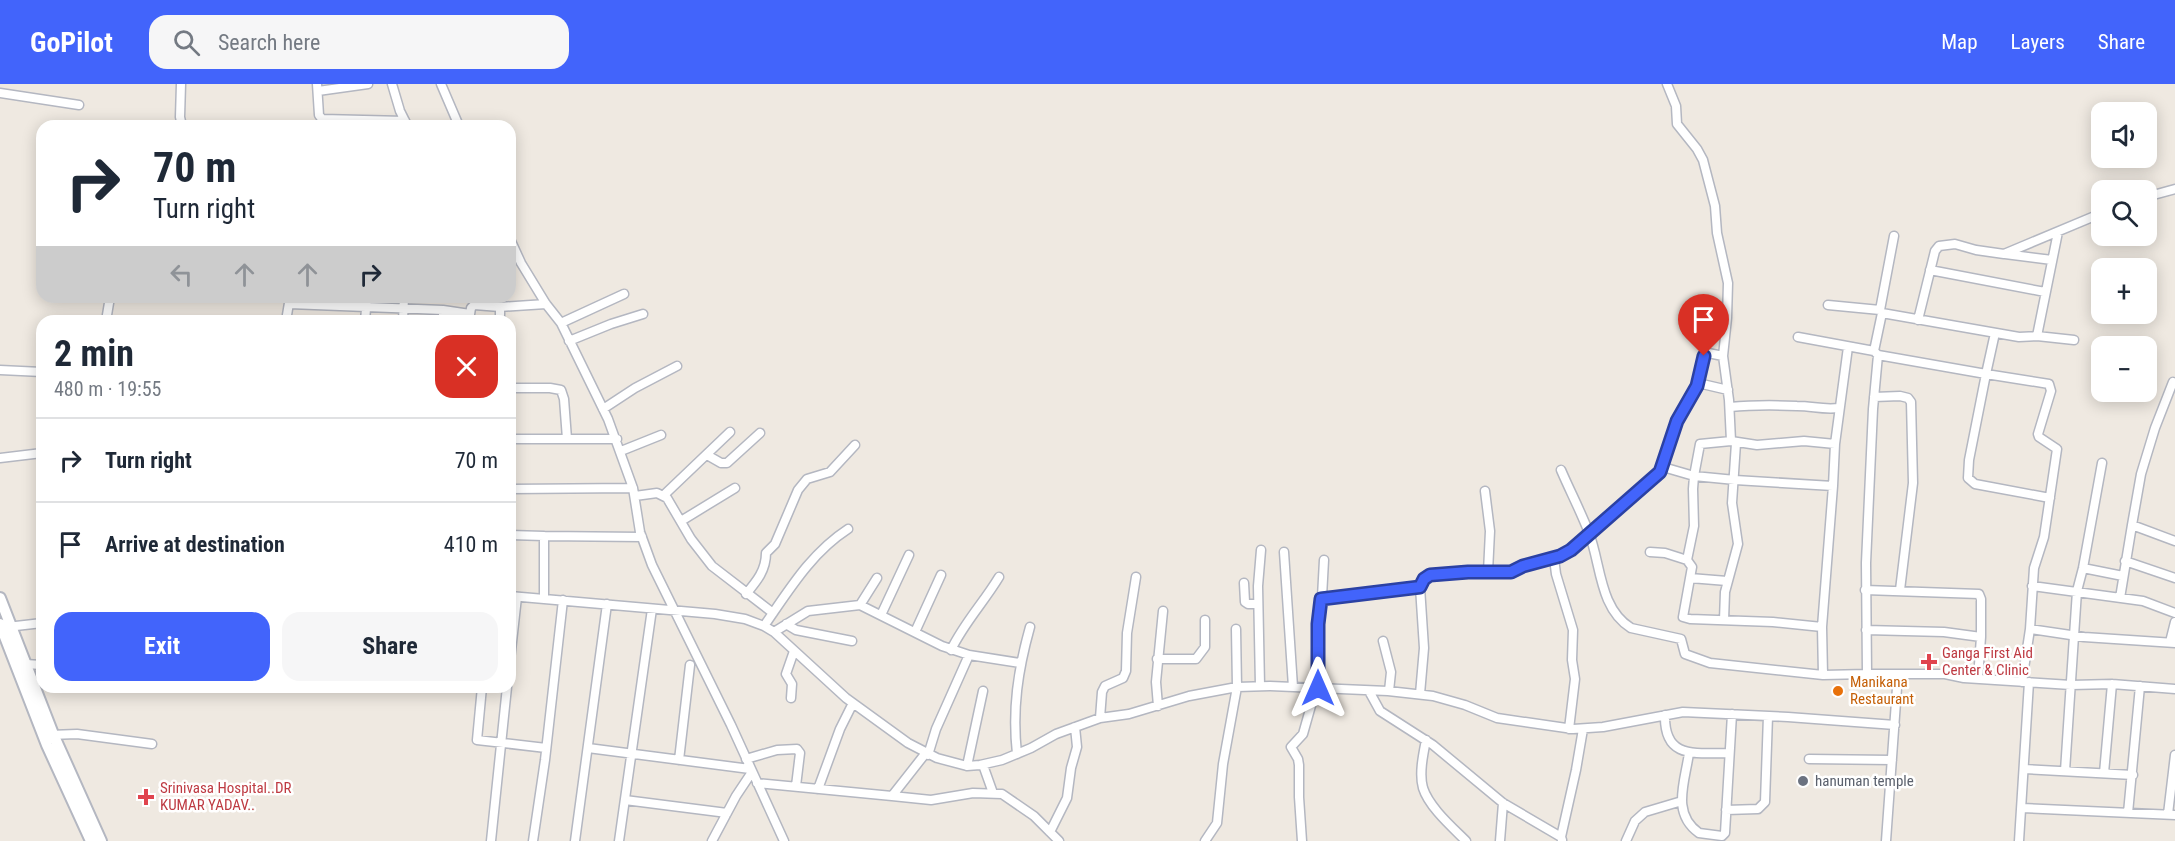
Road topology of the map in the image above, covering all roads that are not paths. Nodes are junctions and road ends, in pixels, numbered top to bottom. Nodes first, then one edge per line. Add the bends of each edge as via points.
1 (181, 84) edge
2 (368, 84) edge
3 (392, 84) edge
4 (441, 84) edge
5 (1667, 84) edge
6 (317, 88) edge
7 (0, 93) edge
8 (79, 105) dead end
9 (181, 120) edge
10 (339, 120) edge
11 (404, 120) edge
12 (456, 120) edge
13 (2175, 189) edge
14 (2157, 194) edge
15 (2091, 218) edge
16 (2058, 232) junction
17 (1894, 236) dead end
18 (516, 253) edge
19 (2004, 254) junction
20 (2052, 261) junction
21 (1930, 270) junction
22 (2045, 292) junction
23 (624, 294) dead end
24 (341, 303) edge
25 (367, 303) edge
26 (404, 303) edge
27 (479, 303) edge
28 (489, 303) edge
29 (546, 304) junction
30 (1828, 304) dead end
31 (367, 307) junction
32 (500, 307) junction
33 (404, 309) junction
34 (443, 310) junction
35 (1881, 312) junction
36 (643, 314) dead end
37 (366, 315) edge
38 (404, 315) edge
39 (443, 315) edge
40 (462, 315) edge
41 (470, 315) edge
42 (500, 315) edge
43 (1918, 320) junction
44 (561, 323) junction
45 (1995, 333) junction
46 (2037, 336) junction
47 (1798, 337) dead end
48 (2074, 340) dead end
49 (569, 342) junction
50 (1848, 347) junction
51 (1876, 353) junction
52 (1723, 356) junction
53 (677, 366) dead end
54 (0, 370) edge
55 (36, 372) edge
56 (1986, 374) junction
57 (2173, 382) dead end
58 (1698, 383) junction
59 (516, 388) edge
60 (1728, 390) junction
61 (1874, 397) junction
62 (1730, 406) junction
63 (603, 408) junction
64 (1839, 408) junction
65 (730, 432) dead end
66 (760, 433) dead end
67 (661, 435) dead end
68 (516, 439) edge
69 (567, 439) junction
70 (617, 439) junction
71 (1734, 442) junction
72 (1836, 444) junction
73 (855, 445) dead end
74 (621, 451) junction
75 (36, 454) edge
76 (707, 455) junction
77 (0, 458) edge
78 (2102, 464) dead end
79 (1663, 467) junction
80 (1561, 470) dead end
81 (1694, 476) junction
82 (1735, 480) junction
83 (1833, 486) junction
84 (735, 488) dead end
85 (516, 489) edge
86 (1485, 491) dead end
87 (634, 492) junction
88 (664, 495) junction
89 (2050, 498) junction
90 (681, 521) junction
91 (2132, 525) junction
92 (848, 529) dead end
93 (1590, 535) junction
94 (516, 536) edge
95 (544, 536) junction
96 (642, 537) junction
97 (2175, 541) edge
98 (1261, 550) dead end
99 (1284, 552) dead end
100 (1650, 552) dead end
101 (909, 555) dead end
102 (1554, 558) junction
103 (1324, 560) dead end
104 (1687, 560) junction
105 (2125, 561) junction
106 (2083, 568) junction
107 (1488, 572) junction
108 (941, 575) dead end
109 (2123, 576) junction
110 (999, 577) dead end
111 (1136, 577) dead end
112 (877, 578) dead end
113 (1690, 578) junction
114 (2175, 578) edge
115 (1727, 581) junction
116 (1244, 583) dead end
117 (2032, 586) junction
118 (1420, 587) junction
119 (1865, 590) junction
120 (1900, 590) junction
121 (2077, 591) junction
122 (747, 594) junction
123 (516, 597) edge
124 (0, 598) edge
125 (544, 598) junction
126 (2120, 598) junction
127 (1321, 599) junction
128 (563, 600) junction
129 (607, 604) junction
130 (1258, 604) junction
131 (860, 605) junction
132 (652, 609) junction
133 (674, 611) junction
134 (1162, 611) dead end
135 (3, 612) edge
136 (773, 613) junction
137 (2175, 613) edge
138 (881, 615) junction
139 (1205, 620) dead end
140 (1724, 620) junction
141 (2175, 622) edge
142 (36, 624) edge
143 (786, 624) junction
144 (764, 626) junction
145 (3, 627) edge
146 (1030, 627) dead end
147 (1822, 627) junction
148 (1236, 629) dead end
149 (2031, 629) junction
150 (1866, 630) junction
151 (774, 632) junction
152 (915, 632) junction
153 (2076, 634) junction
154 (1981, 637) junction
155 (852, 640) dead end
156 (1383, 641) dead end
157 (2173, 642) edge
158 (951, 650) junction
159 (794, 651) junction
160 (969, 656) junction
161 (1157, 659) junction
162 (1020, 663) junction
163 (25, 664) junction
164 (36, 665) edge
165 (690, 665) dead end
166 (1867, 674) junction
167 (1898, 674) junction
168 (1823, 675) junction
169 (1978, 678) junction
170 (2026, 682) junction
171 (2112, 684) junction
172 (2071, 685) junction
173 (1260, 686) junction
174 (2140, 686) junction
175 (1237, 687) junction
176 (1293, 687) junction
177 (1317, 688) junction
178 (2175, 689) edge
179 (984, 691) dead end
180 (1370, 691) junction
181 (1389, 691) junction
182 (481, 693) edge
183 (506, 693) edge
184 (1420, 694) junction
185 (791, 698) dead end
186 (853, 703) junction
187 (1158, 706) junction
188 (1732, 714) junction
189 (1665, 715) junction
190 (1768, 716) junction
191 (1100, 718) junction
192 (1895, 725) junction
193 (1075, 727) junction
194 (1569, 729) junction
195 (1582, 729) junction
196 (48, 736) junction
197 (1426, 740) junction
198 (501, 742) junction
199 (152, 744) dead end
200 (546, 748) junction
201 (588, 748) junction
202 (1689, 753) junction
203 (1728, 753) junction
204 (632, 754) junction
205 (927, 754) junction
206 (1017, 754) junction
207 (2175, 755) edge
208 (746, 759) junction
209 (1809, 759) dead end
210 (679, 760) junction
211 (1892, 760) junction
212 (983, 765) junction
213 (967, 766) junction
214 (2024, 769) junction
215 (751, 771) junction
216 (2065, 771) junction
217 (2104, 773) junction
218 (2133, 775) junction
219 (757, 783) junction
220 (796, 786) junction
221 (818, 789) junction
222 (993, 793) junction
223 (892, 796) junction
224 (625, 800) junction
225 (1682, 801) junction
226 (1503, 803) junction
227 (2022, 808) junction
228 (1726, 810) junction
229 (727, 813) junction
230 (2128, 813) junction
231 (2171, 814) edge
232 (1050, 832) junction
233 (1562, 839) edge
234 (91, 841) edge
235 (101, 841) edge
236 (491, 841) edge
237 (533, 841) edge
238 (575, 841) edge
239 (619, 841) edge
240 (712, 841) edge
241 (784, 841) edge
242 (1059, 841) edge
243 (1204, 841) edge
244 (1302, 841) edge
245 (1466, 841) edge
246 (1500, 841) edge
247 (1626, 841) edge
248 (1886, 841) edge
249 (2019, 841) edge

1 - 9 street
2 - 6 street
3 - 11 street
4 - 12 street
5 - 52 street via 1676,106 1677,124 1701,154 1712,192 1716,233 1728,283
6 - 10 street via 322,119
7 - 8 street
13 - 14 street
15 - 16 street
16 - 19 street
16 - 20 street
17 - 35 street
18 - 29 street
19 - 20 street
19 - 21 street via 1944,244 1935,251
20 - 22 street
21 - 22 street
21 - 43 street
22 - 46 street
23 - 44 street
24 - 31 street
25 - 31 street
26 - 33 street
27 - 41 street via 472,306
28 - 32 street
29 - 32 street
29 - 44 street
30 - 35 street
31 - 33 street
31 - 37 street
32 - 42 street
33 - 34 street
33 - 38 street
34 - 39 street
34 - 40 street
35 - 43 street
35 - 51 street
36 - 49 street
43 - 45 street
44 - 49 street
45 - 46 street
45 - 56 street
46 - 48 street
47 - 50 street
49 - 63 street
50 - 51 street
50 - 64 street
51 - 56 street
51 - 61 street
52 - 58 street via 1704,355
52 - 60 street
53 - 63 street
54 - 55 street
56 - 89 street via 2051,387 2038,434 2057,449
56 - 89 street via 1968,478 1975,484
57 - 91 street via 2141,474
58 - 60 street
58 - 79 street via 1677,421
59 - 69 street via 561,390
60 - 62 street
61 - 119 street
61 - 120 street via 1906,397 1911,404 1912,483
62 - 64 street
62 - 71 street
63 - 70 street
64 - 72 street
65 - 76 street
66 - 76 street via 728,463
67 - 74 street
68 - 69 street
69 - 70 street
70 - 74 street
71 - 72 street
71 - 81 street via 1700,444
71 - 82 street
72 - 83 street
73 - 122 street via 830,472 807,479 798,490 775,544 766,553 761,576
74 - 87 street
75 - 77 street
76 - 88 street
78 - 106 street
79 - 81 street
79 - 93 street
80 - 93 street
81 - 82 street
81 - 104 street via 1694,526
82 - 83 street
82 - 115 street via 1732,503 1738,544
83 - 147 street
84 - 90 street
85 - 87 street
86 - 107 street via 1490,531
87 - 88 street
87 - 96 street
88 - 90 street
89 - 117 street
90 - 122 street via 712,566
91 - 97 street
91 - 105 street
92 - 136 street via 816,555
93 - 102 street
93 - 168 street via 1609,602 1631,628 1681,639 1685,654 1710,663
94 - 95 street
95 - 96 street
95 - 125 street
96 - 133 street
98 - 130 street
99 - 176 street
100 - 104 street
101 - 138 street
102 - 107 street via 1511,572
102 - 194 street via 1573,630 1575,679
103 - 127 street
104 - 113 street via 1692,565
105 - 109 street
105 - 114 street
106 - 109 street
106 - 121 street
107 - 118 street via 1430,575
108 - 152 street
109 - 126 street
110 - 158 street via 961,629
111 - 191 street via 1127,633 1126,671 1123,678 1104,689
112 - 131 street
113 - 115 street
113 - 140 street via 1683,616
115 - 140 street
116 - 130 street via 1245,602
117 - 121 street
117 - 149 street
118 - 127 street
118 - 184 street via 1424,648
119 - 120 street
119 - 150 street
120 - 154 street via 1979,594
121 - 126 street
121 - 153 street
122 - 136 street
123 - 125 street
124 - 135 street
125 - 128 street
126 - 137 street
127 - 177 street
128 - 129 street
128 - 200 street
129 - 132 street
129 - 201 street
130 - 173 street
131 - 138 street
131 - 143 street via 808,611
132 - 133 street
132 - 204 street
133 - 144 street via 715,614
133 - 208 street
134 - 161 street
135 - 145 street
136 - 144 street
138 - 152 street
139 - 161 street via 1205,647 1196,659
140 - 147 street
141 - 157 street
142 - 145 street
143 - 151 street
143 - 155 street via 796,630
144 - 151 street
145 - 163 street
145 - 196 street
146 - 162 street
147 - 168 street
148 - 175 street
149 - 153 street
149 - 170 street
150 - 154 street
150 - 166 street
151 - 159 street
152 - 158 street
153 - 157 street
153 - 172 street
154 - 169 street
156 - 181 street via 1390,672
158 - 160 street
159 - 185 street via 786,674 792,684
159 - 186 street
160 - 162 street
160 - 205 street
161 - 187 street
162 - 206 street via 1014,711
163 - 164 street
163 - 196 street
165 - 210 street
166 - 167 street
166 - 168 street
167 - 169 street
167 - 192 street
169 - 170 street
170 - 172 street
170 - 214 street
171 - 172 street
171 - 174 street
171 - 217 street
172 - 216 street
173 - 175 street
173 - 176 street
174 - 178 street
174 - 218 street
175 - 187 street
175 - 243 street via 1217,824
176 - 177 street
177 - 180 street
177 - 244 street via 1303,734 1291,747 1299,765
179 - 213 street
180 - 181 street
180 - 197 street via 1380,711
181 - 184 street
182 - 198 street via 477,740
183 - 198 street
184 - 194 street via 1497,718
186 - 205 street
186 - 221 street
187 - 191 street
188 - 189 street
188 - 190 street
188 - 203 street
189 - 195 street
189 - 202 street via 1666,736 1680,751
190 - 192 street
190 - 228 street via 1765,802 1758,809
191 - 193 street
192 - 211 street
193 - 206 street
193 - 232 street via 1077,747 1067,798
194 - 195 street
195 - 233 street
196 - 199 street via 77,734
196 - 234 street
196 - 235 street
197 - 226 street
197 - 245 street via 1423,790
198 - 200 street
198 - 236 street
200 - 237 street
201 - 204 street
201 - 238 street
202 - 203 street
202 - 225 street
203 - 228 street
204 - 210 street
204 - 224 street
205 - 213 street
205 - 223 street
206 - 212 street
207 - 231 street
208 - 215 street
208 - 220 street via 797,749 800,753
209 - 211 street
210 - 215 street
211 - 248 street
212 - 213 street
212 - 222 street
214 - 216 street
214 - 227 street
215 - 219 street
215 - 229 street
216 - 217 street
217 - 218 street
218 - 230 street
219 - 220 street
219 - 241 street
220 - 221 street
221 - 223 street
222 - 223 street via 931,800
222 - 232 street via 1023,807
224 - 229 street
224 - 239 street
225 - 228 street via 1683,815 1699,833 1722,836
225 - 247 street via 1645,812 1635,821
226 - 233 street
226 - 246 street
227 - 230 street
227 - 249 street
229 - 240 street
230 - 231 street
232 - 242 street

